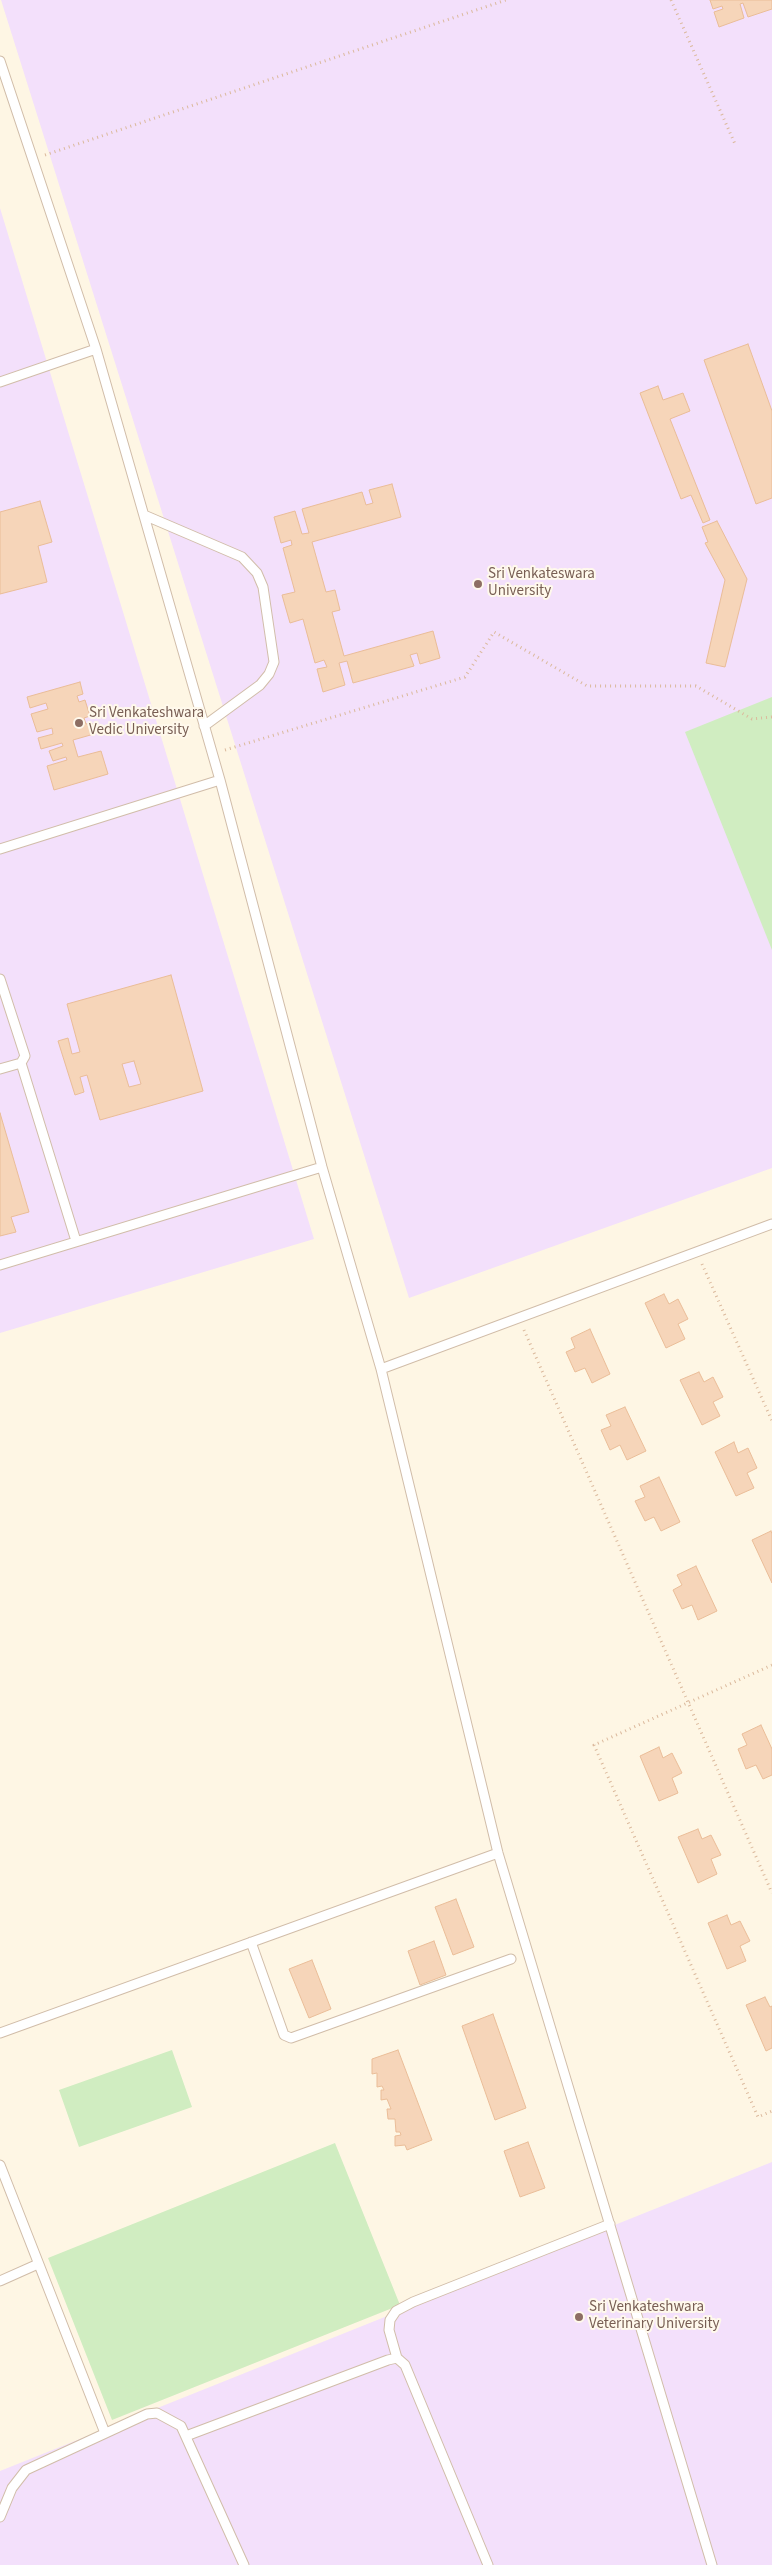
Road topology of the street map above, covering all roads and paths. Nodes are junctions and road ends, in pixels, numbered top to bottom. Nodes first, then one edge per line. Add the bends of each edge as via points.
1 (506, 0) edge
2 (671, 0) edge
3 (0, 61) edge
4 (736, 144) dead end
5 (33, 159) junction
6 (96, 349) junction
7 (0, 382) edge
8 (144, 515) junction
9 (772, 717) edge
10 (204, 726) junction
11 (212, 754) junction
12 (220, 780) junction
13 (0, 849) edge
14 (0, 979) edge
15 (21, 1063) junction
16 (0, 1069) edge
17 (322, 1167) junction
18 (772, 1224) edge
19 (76, 1241) junction
20 (697, 1252) junction
21 (0, 1265) edge
22 (518, 1318) junction
23 (380, 1369) junction
24 (772, 1421) edge
25 (772, 1666) edge
26 (688, 1703) junction
27 (498, 1853) junction
28 (772, 1893) edge
29 (251, 1942) junction
30 (511, 1959) dead end
31 (0, 2033) edge
32 (772, 2111) edge
33 (0, 2165) edge
34 (610, 2224) junction
35 (38, 2264) junction
36 (0, 2282) edge
37 (397, 2358) junction
38 (105, 2433) junction
39 (186, 2436) junction
40 (0, 2517) edge
41 (244, 2565) edge
42 (488, 2565) edge
43 (712, 2565) edge

1 - 5 path
2 - 4 path
3 - 5 lane
5 - 6 lane
6 - 7 lane
6 - 8 lane
8 - 10 lane
8 - 10 lane via 242,557 257,573 263,587 274,662 269,674 260,685
9 - 11 path via 752,719 696,686 587,686 494,632 465,677
10 - 11 lane
11 - 12 lane
12 - 13 lane
12 - 17 lane
14 - 15 lane via 25,1056
15 - 16 lane
15 - 19 lane
17 - 19 lane
17 - 23 lane
18 - 20 lane
19 - 21 lane
20 - 22 lane
20 - 24 path
22 - 23 lane
22 - 26 path
23 - 27 lane
25 - 26 path
26 - 28 path
26 - 32 path via 594,1745 758,2117
27 - 29 lane
27 - 34 lane
29 - 30 lane via 284,2035 291,2038
29 - 31 lane
33 - 35 lane
34 - 37 lane via 396,2311 390,2320 389,2330
34 - 43 lane
35 - 36 lane
35 - 38 lane
37 - 39 lane
37 - 42 lane via 405,2365
38 - 39 lane via 147,2414 158,2413 181,2426
38 - 40 lane via 26,2470 12,2488
39 - 41 lane

